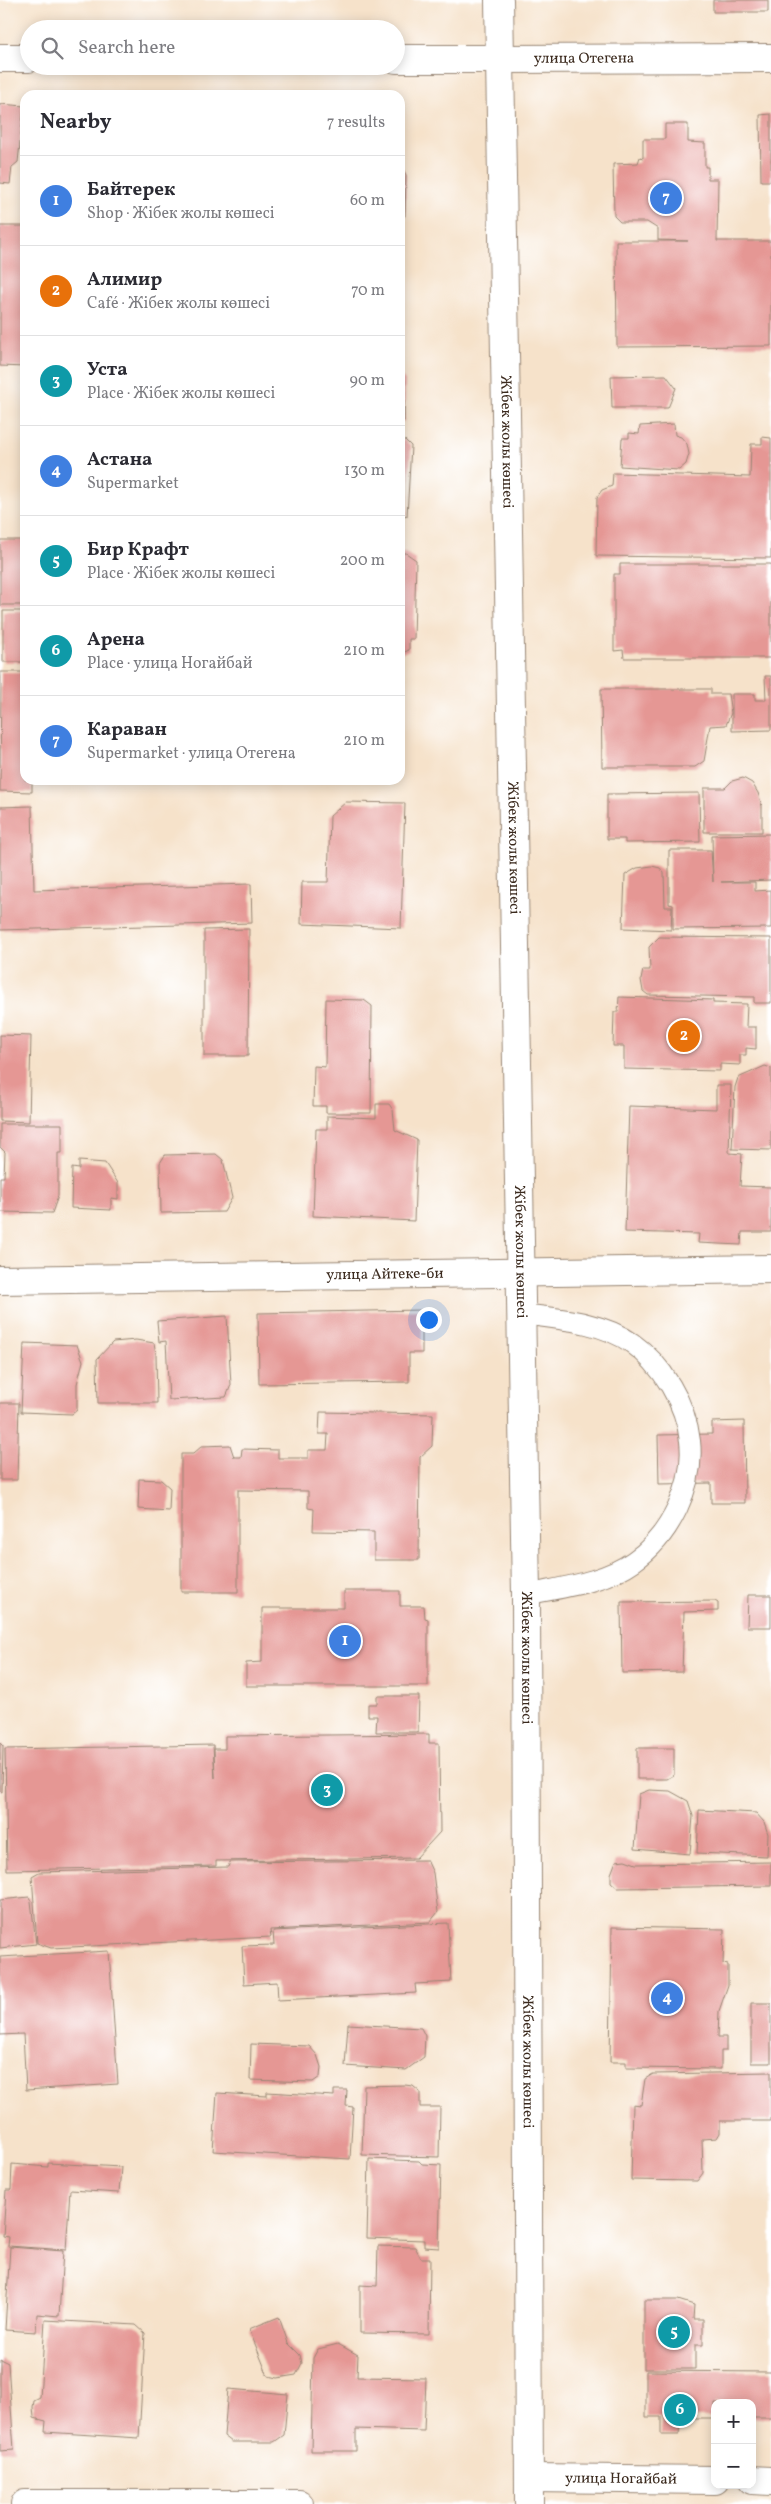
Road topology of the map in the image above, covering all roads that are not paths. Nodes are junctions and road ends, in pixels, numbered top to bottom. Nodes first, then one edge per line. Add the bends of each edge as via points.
1 (499, 0) edge
2 (0, 58) edge
3 (20, 58) edge
4 (771, 58) edge
5 (405, 59) edge
6 (500, 59) junction
7 (771, 1269) edge
8 (522, 1273) junction
9 (0, 1280) edge
10 (522, 1314) junction
11 (526, 1595) junction
12 (711, 2480) edge
13 (756, 2480) edge
14 (771, 2480) edge
15 (529, 2491) edge
16 (25, 2504) edge
17 (299, 2504) edge

1 - 6 main road, Жібек жолы көшесі
2 - 3 main road
4 - 6 main road, улица Отегена
5 - 6 main road, улица Отегена
6 - 8 main road, Жібек жолы көшесі
7 - 8 main road, улица Айтеке-би
8 - 9 main road, улица Айтеке-би
8 - 10 main road, Жібек жолы көшесі
10 - 11 main road, Жібек жолы көшесі
10 - 11 lane via 598,1326 631,1342 658,1367 678,1397 690,1442 689,1468 679,1504 661,1535 635,1560 603,1577
11 - 15 main road, Жібек жолы көшесі
12 - 15 main road, улица Ногайбай
13 - 14 main road
16 - 17 main road

